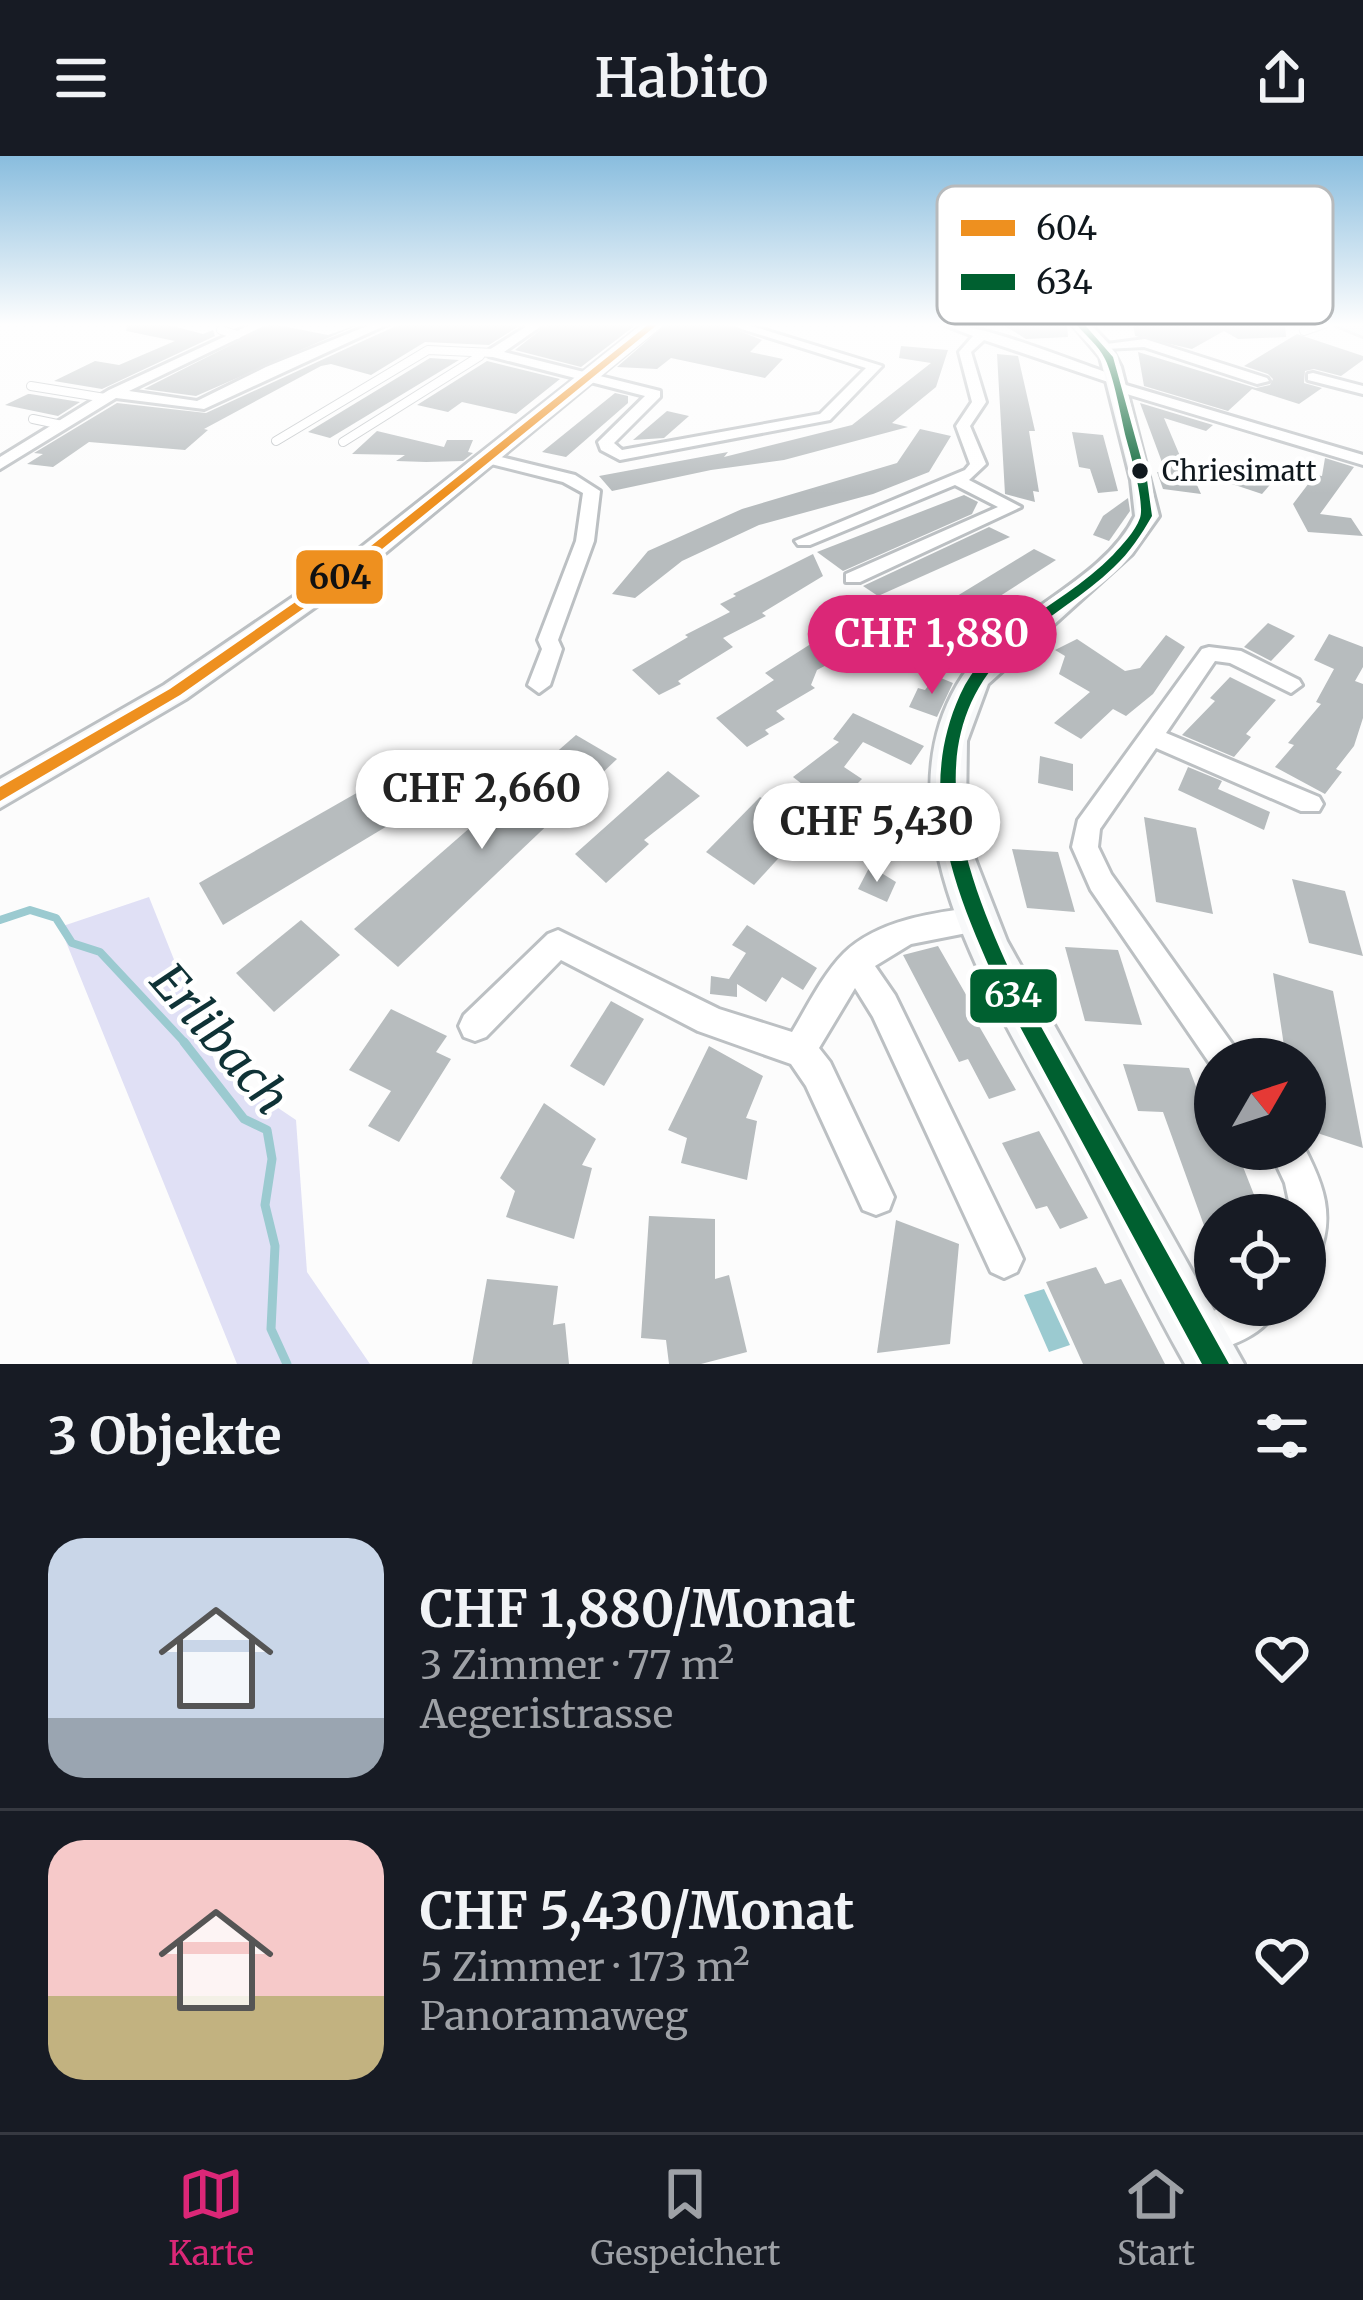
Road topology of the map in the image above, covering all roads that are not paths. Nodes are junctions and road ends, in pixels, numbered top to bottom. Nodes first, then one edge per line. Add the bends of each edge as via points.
1 (139, 380) edge
2 (250, 380) edge
3 (372, 380) edge
4 (444, 380) edge
5 (585, 380) edge
6 (606, 380) edge
7 (863, 380) edge
8 (973, 380) edge
9 (1108, 380) edge
10 (1326, 380) edge
11 (1115, 383) junction
12 (32, 386) dead end
13 (1363, 390) edge
14 (109, 396) junction
15 (33, 419) dead end
16 (62, 424) junction
17 (276, 441) dead end
18 (343, 442) dead end
19 (489, 459) junction
20 (1363, 460) edge
21 (0, 464) edge
22 (959, 481) junction
23 (804, 542) dead end
24 (853, 578) dead end
25 (539, 685) dead end
26 (1291, 685) dead end
27 (1151, 736) junction
28 (0, 795) edge
29 (1310, 804) dead end
30 (977, 920) junction
31 (855, 962) junction
32 (475, 1026) dead end
33 (1209, 1038) edge
34 (800, 1050) junction
35 (876, 1197) dead end
36 (1004, 1259) dead end
37 (1233, 1326) edge
38 (1208, 1351) edge

1 - 14 street
2 - 14 street via 199,406
3 - 17 lane
4 - 18 lane
5 - 19 street
6 - 7 street via 655,394 606,442 620,455 833,415
8 - 22 street via 979,402 963,433 978,464
9 - 11 street
10 - 13 street
11 - 20 street
11 - 30 street via 1145,523 1123,553 992,659 961,707 947,805
12 - 14 lane
14 - 16 street
15 - 16 lane
16 - 21 street
19 - 25 street via 592,491 585,541
19 - 28 street via 236,651
22 - 23 street
22 - 24 street via 1012,507
26 - 27 street via 1234,656 1209,654
27 - 29 street
27 - 33 street via 1087,826 1085,847 1100,882
30 - 31 street via 889,937
30 - 38 street
31 - 34 street
31 - 36 street via 884,1006
32 - 34 street via 558,944 710,1018
34 - 35 street
37 - 38 street

